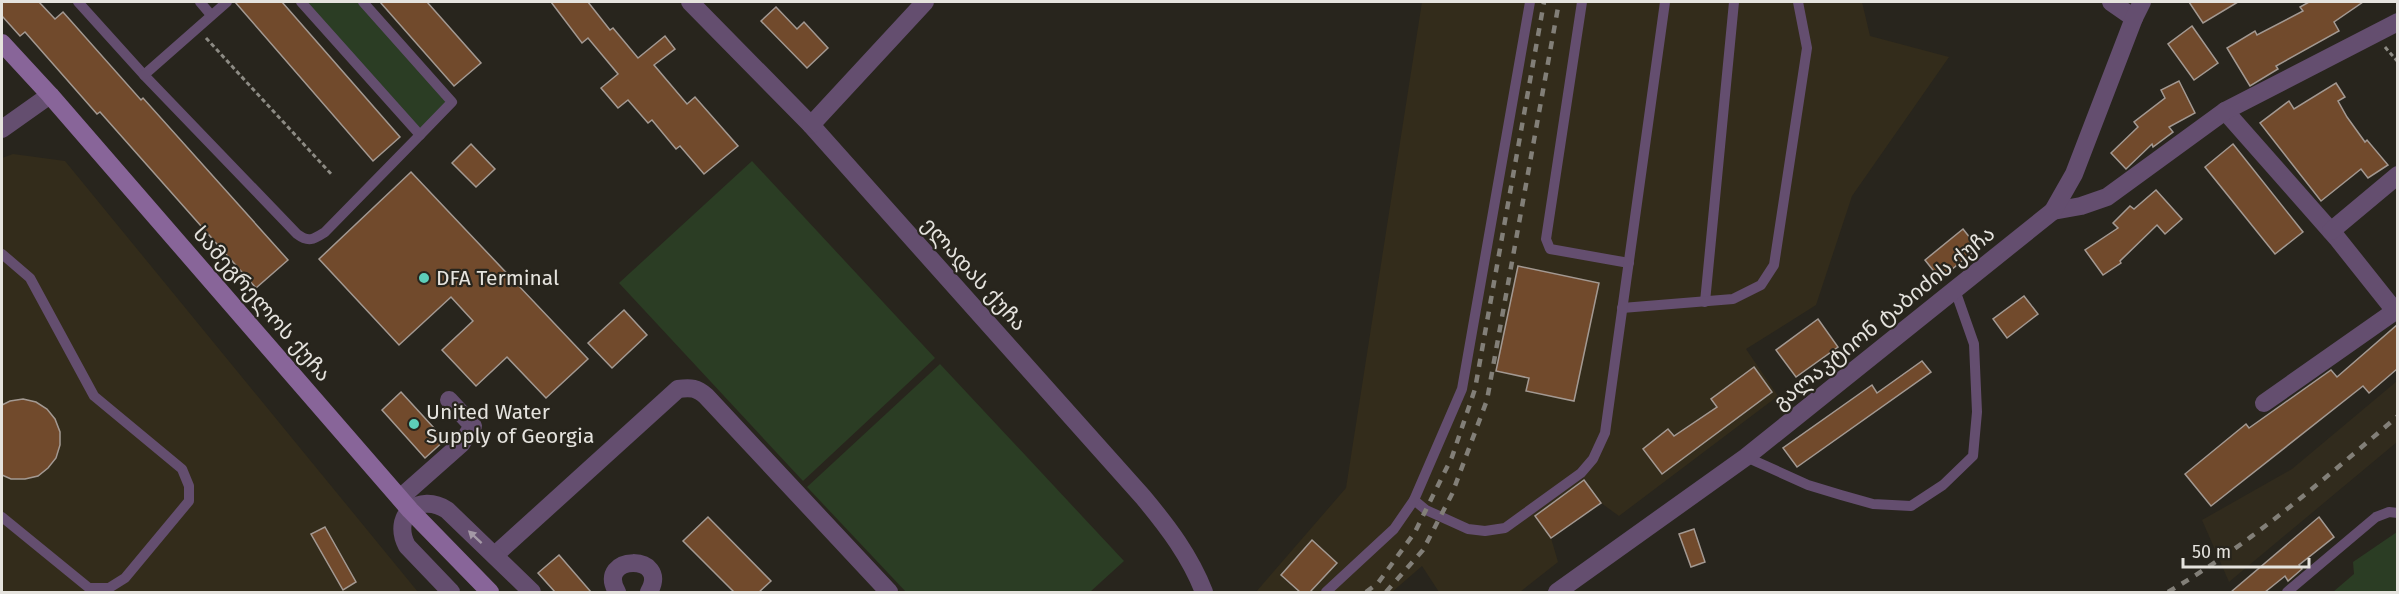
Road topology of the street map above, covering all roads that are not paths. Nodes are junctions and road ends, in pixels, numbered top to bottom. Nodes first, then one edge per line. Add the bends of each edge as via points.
1 (78, 2) edge
2 (200, 2) edge
3 (227, 2) edge
4 (301, 2) edge
5 (363, 2) edge
6 (690, 2) edge
7 (926, 2) edge
8 (1530, 2) edge
9 (1582, 2) edge
10 (1665, 2) edge
11 (1734, 2) edge
12 (1798, 2) edge
13 (2112, 2) edge
14 (2138, 10) edge
15 (212, 15) junction
16 (2397, 22) edge
17 (2, 43) edge
18 (144, 75) junction
19 (50, 95) junction
20 (2225, 111) junction
21 (811, 125) junction
22 (2, 129) edge
23 (420, 135) junction
24 (2397, 175) edge
25 (2053, 211) junction
26 (2331, 231) junction
27 (2, 254) edge
28 (1629, 263) junction
29 (1955, 290) junction
30 (1705, 302) junction
31 (1622, 308) junction
32 (449, 400) dead end
33 (2264, 404) dead end
34 (1746, 457) junction
35 (1414, 500) junction
36 (405, 504) junction
37 (2397, 513) edge
38 (2, 517) edge
39 (495, 555) junction
40 (451, 592) edge
41 (490, 592) edge
42 (532, 592) edge
43 (617, 592) edge
44 (649, 592) edge
45 (890, 592) edge
46 (1204, 592) edge
47 (1326, 592) edge
48 (1557, 592) edge
49 (2287, 592) edge

1 - 18 lane
2 - 15 lane
3 - 15 lane
4 - 23 lane
5 - 23 lane via 452,102
6 - 21 street, ელადას ქუჩა
7 - 21 street
8 - 35 lane via 1462,389
9 - 28 lane via 1546,239 1550,249
10 - 28 lane
11 - 30 lane
12 - 30 lane via 1807,48 1774,265 1761,285 1733,299
13 - 14 street
14 - 25 street, გალაკტიონ ტაბიძის ქუჩა via 2074,174
15 - 18 lane
16 - 20 street
17 - 19 main road, სამეგრელოს ქუჩა
18 - 23 lane via 305,240 325,232
19 - 22 street
19 - 36 main road, სამეგრელოს ქუჩა
20 - 25 street via 2107,197
20 - 26 street
21 - 46 street, ელადას ქუჩა via 1158,515 1189,558
24 - 26 street
25 - 29 street, გალაკტიონ ტაბიძის ქუჩა
26 - 33 street via 2395,311
27 - 38 lane via 30,278 94,396 182,469 189,486 189,501 125,578 109,588 89,588
28 - 31 lane
29 - 34 street, გალაკტიონ ტაბიძის ქუჩა
29 - 34 lane via 1974,344 1977,412 1973,456 1943,485 1911,506 1873,504 1808,485
30 - 31 lane
31 - 35 lane via 1605,433 1593,459 1581,473 1505,528 1468,529 1426,510
32 - 36 street via 473,426
34 - 48 street, გალაკტიონ ტაბიძის ქუჩა
35 - 47 lane via 1394,529
39 -> 36 street via 440,506
36 - 40 street via 407,546
36 - 41 main road, სამეგრელოს ქუჩა
37 - 49 lane via 2376,517
39 - 42 street
39 - 45 street via 678,388 690,387 706,396
43 - 44 street via 616,571 633,562 649,570

